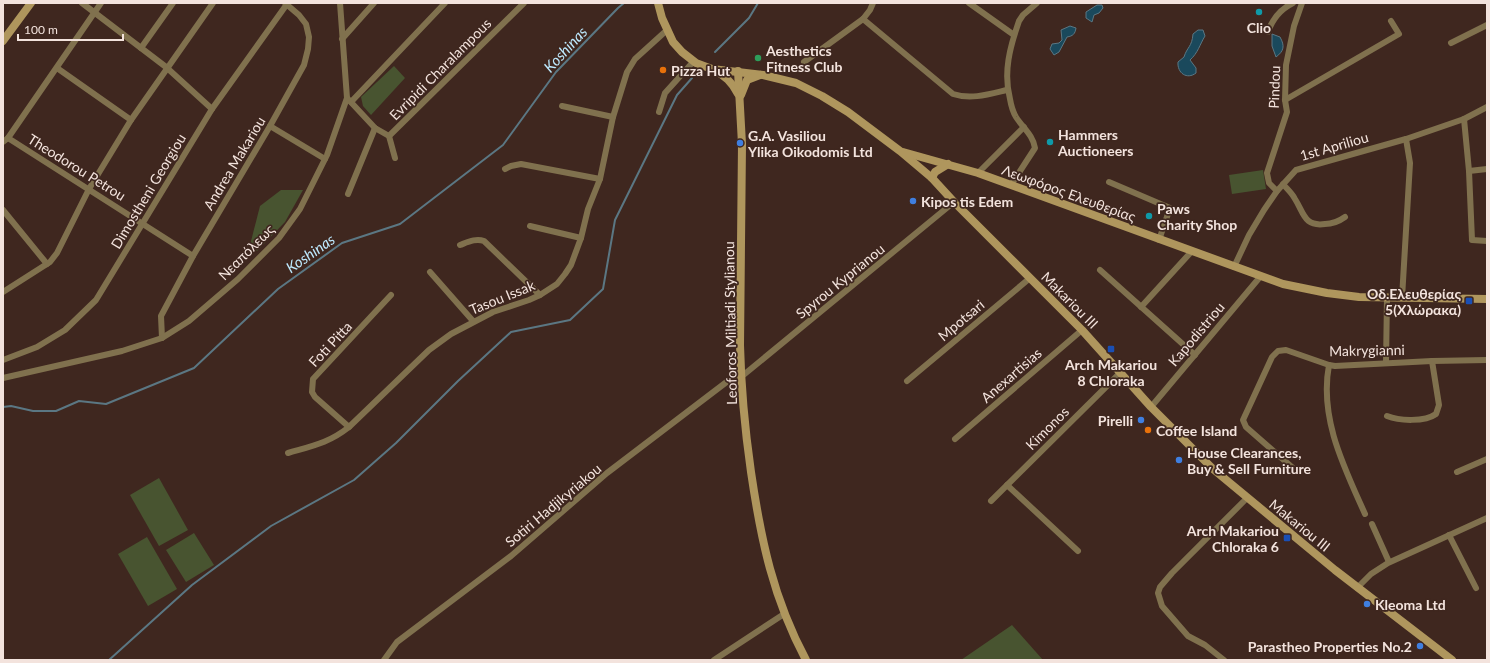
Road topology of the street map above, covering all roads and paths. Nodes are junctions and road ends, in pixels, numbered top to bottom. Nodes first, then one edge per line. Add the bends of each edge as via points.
1 (31, 3) edge
2 (82, 3) edge
3 (101, 3) edge
4 (173, 3) edge
5 (213, 3) edge
6 (340, 3) edge
7 (374, 3) edge
8 (445, 3) edge
9 (524, 3) edge
10 (658, 3) edge
11 (873, 3) edge
12 (969, 3) edge
13 (1037, 3) edge
14 (1293, 3) edge
15 (1302, 3) edge
16 (286, 4) edge
17 (94, 13) junction
18 (863, 19) junction
19 (1391, 21) dead end
20 (1487, 25) edge
21 (667, 30) junction
22 (1268, 32) dead end
23 (1014, 35) junction
24 (342, 39) junction
25 (3, 41) edge
26 (1451, 43) dead end
27 (141, 48) junction
28 (693, 62) junction
29 (804, 62) dead end
30 (166, 67) junction
31 (57, 68) junction
32 (712, 69) junction
33 (738, 71) junction
34 (762, 75) junction
35 (1007, 90) junction
36 (740, 98) junction
37 (349, 100) junction
38 (1285, 100) junction
39 (562, 106) dead end
40 (1487, 107) edge
41 (212, 109) junction
42 (658, 112) dead end
43 (613, 117) junction
44 (1464, 119) junction
45 (131, 120) junction
46 (270, 126) junction
47 (1024, 127) junction
48 (375, 128) junction
49 (389, 136) junction
50 (1406, 139) junction
51 (6, 140) edge
52 (900, 151) junction
53 (395, 158) dead end
54 (325, 159) junction
55 (948, 164) junction
56 (505, 169) dead end
57 (1487, 169) edge
58 (1469, 171) junction
59 (978, 173) junction
60 (932, 178) junction
61 (600, 179) junction
62 (1109, 182) dead end
63 (1283, 184) junction
64 (1011, 185) junction
65 (88, 189) junction
66 (1277, 191) junction
67 (348, 194) dead end
68 (954, 202) junction
69 (4, 214) edge
70 (1345, 217) dead end
71 (142, 223) junction
72 (530, 226) dead end
73 (581, 238) junction
74 (1159, 240) junction
75 (1487, 241) edge
76 (460, 245) dead end
77 (1192, 251) junction
78 (193, 256) junction
79 (47, 264) junction
80 (1234, 267) junction
81 (1100, 270) dead end
82 (430, 272) dead end
83 (1260, 277) junction
84 (1030, 278) junction
85 (3, 292) edge
86 (392, 295) dead end
87 (540, 295) junction
88 (1387, 298) junction
89 (1402, 298) junction
90 (1487, 299) edge
91 (1141, 307) junction
92 (473, 321) junction
93 (1082, 330) junction
94 (162, 338) junction
95 (1195, 355) junction
96 (3, 360) edge
97 (1487, 360) edge
98 (1432, 361) junction
99 (1386, 363) junction
100 (1329, 365) junction
101 (1120, 373) junction
102 (741, 374) junction
103 (3, 378) edge
104 (907, 381) dead end
105 (1151, 407) junction
106 (1387, 416) dead end
107 (349, 428) junction
108 (956, 439) dead end
109 (288, 453) dead end
110 (1487, 459) edge
111 (1293, 468) dead end
112 (1457, 472) dead end
113 (1007, 485) junction
114 (1247, 498) junction
115 (991, 501) dead end
116 (1365, 514) dead end
117 (1487, 518) edge
118 (1372, 524) dead end
119 (1449, 535) junction
120 (1078, 551) dead end
121 (1389, 562) junction
122 (1357, 588) junction
123 (1476, 588) dead end
124 (784, 614) junction
125 (384, 660) edge
126 (714, 660) edge
127 (806, 660) edge
128 (1224, 660) edge
129 (1452, 660) edge

1 - 25 main road
2 - 17 street
3 - 17 street
4 - 27 street
5 - 30 street
6 - 24 street, Νεαπόλεως
7 - 24 street
8 - 37 street
9 - 49 street, Evripidi Charalampous
10 - 21 main road, Makariou III
11 - 18 street
12 - 23 street
13 - 23 street via 1023,15
14 - 22 street via 1282,10
15 - 38 street, Pindou via 1289,45
16 - 41 street, Dimostheni Georgiou
16 - 46 street, Andrea Makariou via 306,24 308,49 298,78
17 - 27 street
17 - 31 street
18 - 29 street
18 - 35 street via 953,94 972,97
19 - 38 street via 1399,34
20 - 26 street
21 - 28 main road, Makariou III via 677,48
21 - 43 street, Tasou Issak via 630,64
23 - 35 street via 1006,74
24 - 37 street, Νεαπόλεως
27 - 30 street
28 - 32 main road, Makariou III
28 - 42 street via 664,93
30 - 41 street
30 - 45 street
31 - 45 street
31 - 51 street
32 - 33 main road, Makariou III
32 - 36 main road via 733,85
33 - 34 main road, Makariou III
33 - 36 main road, Leoforos Miltiadi Stylianou
34 - 36 main road via 747,80
34 - 52 main road, Makariou III via 796,83 822,96
35 - 47 street via 1015,116
36 - 102 main road, Leoforos Miltiadi Stylianou
37 - 48 street
37 - 54 street, Νεαπόλεως
38 - 66 street, Pindou via 1287,112 1267,173 1269,182
39 - 43 street
40 - 44 street, 1st Apriliou
41 - 71 street, Dimostheni Georgiou
43 - 61 street, Tasou Issak
44 - 50 street, 1st Apriliou
44 - 58 street
45 - 65 street
46 - 54 street
46 - 78 street, Andrea Makariou
47 - 59 street
47 - 64 street via 1034,141 1035,148
48 - 49 street
48 - 67 street
49 - 53 street
50 - 63 street, 1st Apriliou via 1302,167 1292,173
50 - 89 street via 1410,163
51 - 65 street, Theodorou Petrou
52 - 55 main road, Λεωφόρος Ελευθερίας
52 - 60 main road, Makariou III
54 - 94 street, Νεαπόλεως via 300,209 279,238 238,279 190,321
55 - 59 main road, Λεωφόρος Ελευθερίας
55 - 60 main road via 935,172
56 - 61 street via 521,164
57 - 58 street
58 - 75 street via 1472,240
59 - 64 main road, Λεωφόρος Ελευθερίας
60 - 68 main road, Makariou III
61 - 73 street, Tasou Issak via 588,209
62 - 74 street via 1170,208
63 - 66 street, 1st Apriliou
63 - 70 street via 1295,199 1306,220 1313,224 1331,224
64 - 74 main road, Λεωφόρος Ελευθερίας
65 - 71 street, Theodorou Petrou
65 - 79 street via 58,253
66 - 80 street, 1st Apriliou via 1256,224
68 - 84 main road, Makariou III
68 - 102 street, Spyrou Kyprianou
69 - 79 street
71 - 78 street, Theodorou Petrou
71 - 96 street, Dimostheni Georgiou via 96,300 65,330 37,347
72 - 73 street
73 - 87 street, Tasou Issak via 565,274
74 - 77 main road, Λεωφόρος Ελευθερίας
76 - 87 street via 480,239 484,241
77 - 80 main road, Λεωφόρος Ελευθερίας
77 - 91 street
78 - 94 street, Andrea Makariou via 161,316
79 - 85 street
80 - 83 main road, Λεωφόρος Ελευθερίας
81 - 91 street
82 - 92 street
83 - 88 main road, Λεωφόρος Ελευθερίας via 1327,293
83 - 95 street, Kapodistriou
84 - 93 main road, Makariou III
84 - 104 street, Mpotsari
86 - 107 street, Foti Pitta via 313,379 312,392 315,397
87 - 92 street, Tasou Issak
88 - 89 main road, Λεωφόρος Ελευθερίας
88 - 99 street
89 - 90 main road, Λεωφόρος Ελευθερίας
91 - 95 street
92 - 107 street, Tasou Issak via 429,350
93 - 101 main road, Makariou III
93 - 108 street, Anexartisias
94 - 103 street, Νεαπόλεως via 122,351
95 - 105 street, Kapodistriou
97 - 98 street, Makrygianni
98 - 99 street, Makrygianni
98 - 106 street via 1439,405 1436,414 1428,418 1408,420
99 - 100 street, Makrygianni
100 - 111 street, Makrygianni via 1286,350 1278,351 1272,357 1244,417 1246,427
100 - 116 street via 1327,397 1336,446
101 - 105 main road, Makariou III
101 - 113 street, Kimonos
102 - 124 main road, Leoforos Miltiadi Stylianou via 747,442 757,505 769,568
102 - 125 street, Sotiri Hadjikyriakou via 607,474 511,556 398,642
105 - 114 main road, Makariou III via 1213,469
107 - 109 street, Tasou Issak via 328,441
110 - 112 street
113 - 115 street, Kimonos
113 - 120 street
114 - 122 main road, Makariou III
114 - 128 street via 1172,573 1158,593 1162,606 1188,636
117 - 119 street
118 - 121 street
119 - 121 street
119 - 123 street
121 - 122 street via 1371,574
122 - 129 main road, Makariou III
124 - 126 street
124 - 127 main road, Leoforos Miltiadi Stylianou

